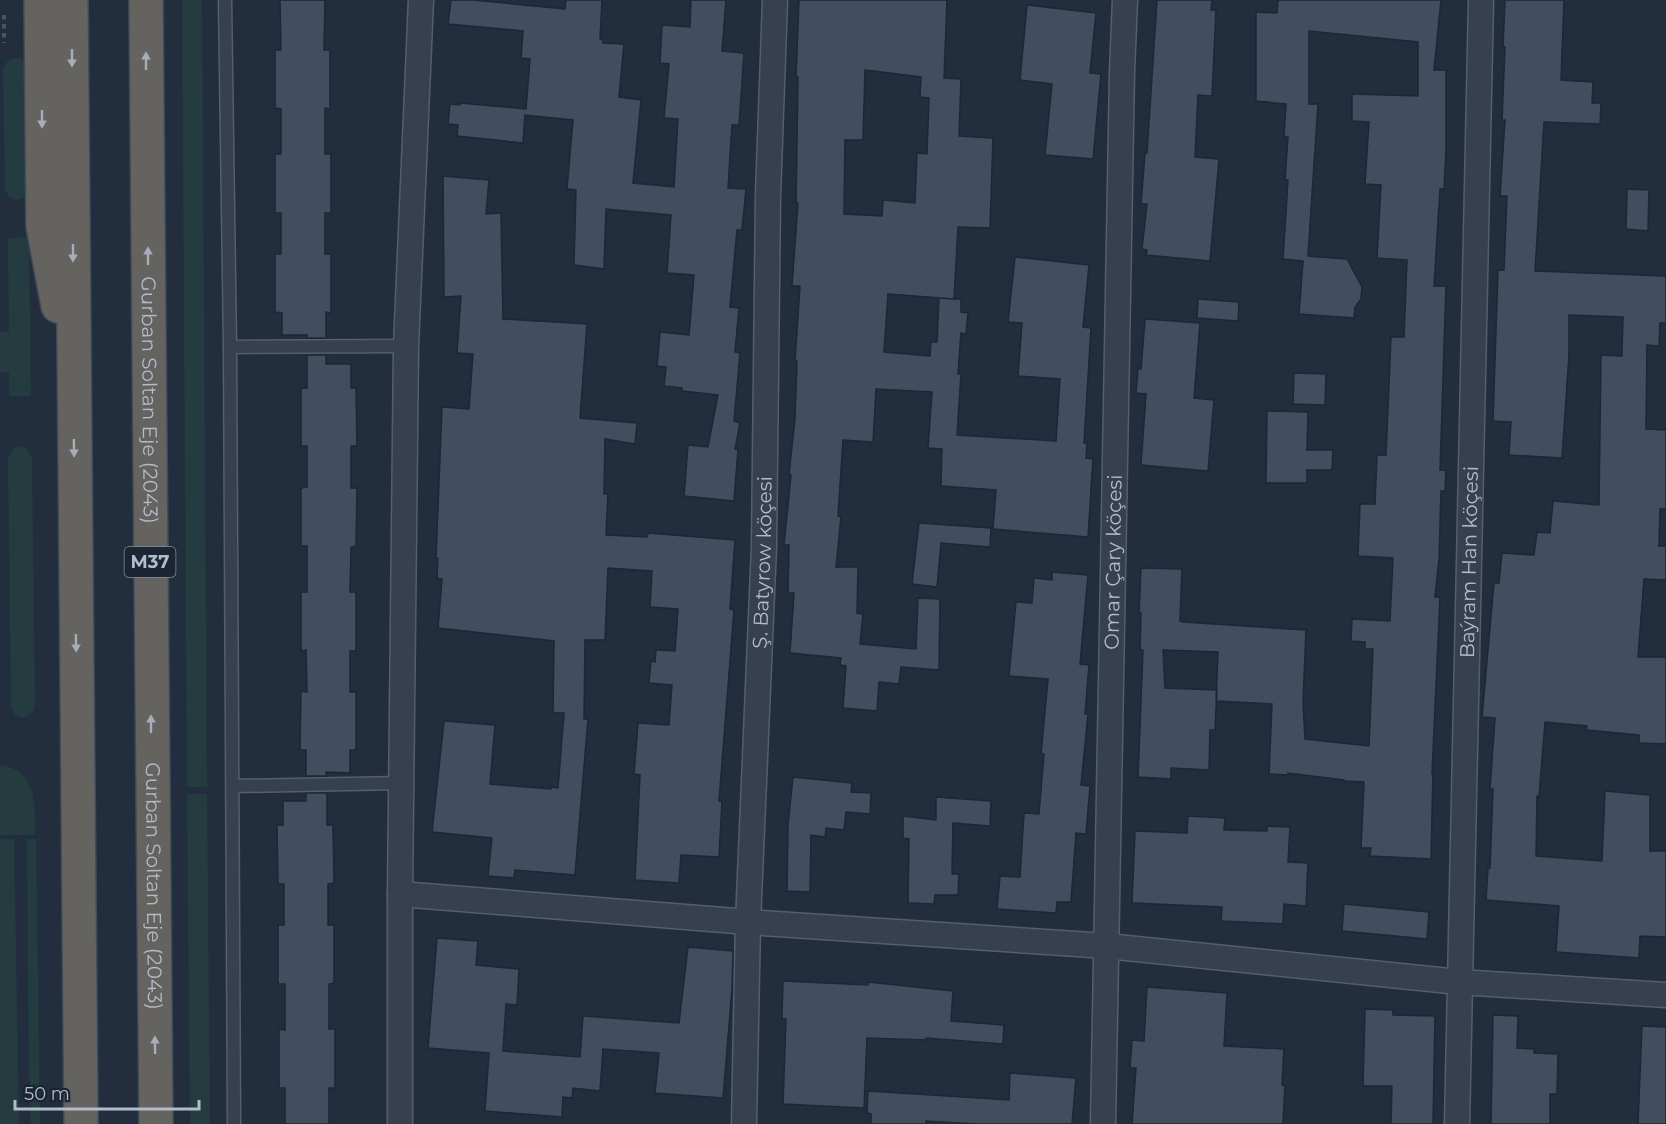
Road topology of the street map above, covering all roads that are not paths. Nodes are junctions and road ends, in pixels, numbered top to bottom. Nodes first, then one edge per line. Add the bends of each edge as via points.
1 (71, 0) edge
2 (146, 0) edge
3 (225, 0) edge
4 (421, 0) edge
5 (775, 0) edge
6 (1125, 0) edge
7 (1481, 0) edge
8 (42, 6) edge
9 (406, 346) junction
10 (231, 347) junction
11 (73, 383) junction
12 (402, 783) junction
13 (233, 786) junction
14 (400, 894) junction
15 (748, 922) junction
16 (1107, 946) junction
17 (1459, 982) junction
18 (1666, 995) edge
19 (81, 1124) edge
20 (156, 1124) edge
21 (234, 1124) edge
22 (400, 1124) edge
23 (744, 1124) edge
24 (1103, 1124) edge
25 (1457, 1124) edge

1 -> 11 highway
20 -> 2 highway, Gurban Soltan Eje (2043) / M37
3 - 10 lane
4 - 9 street
5 - 15 street, Ş. Batyrow köçesi via 768,195 764,546
6 - 16 street, Omar Çary köçesi
7 - 17 street, Baýram Han köçesi
8 -> 11 highway via 43,226
9 - 10 lane
9 - 12 street
10 - 13 lane
11 -> 19 highway
12 - 13 lane
12 - 14 street
13 - 21 lane
14 - 15 street
14 - 22 street
15 - 16 street
15 - 23 street, Ş. Batyrow köçesi
16 - 17 street
16 - 24 street, Omar Çary köçesi
17 - 18 street
17 - 25 street, Baýram Han köçesi

